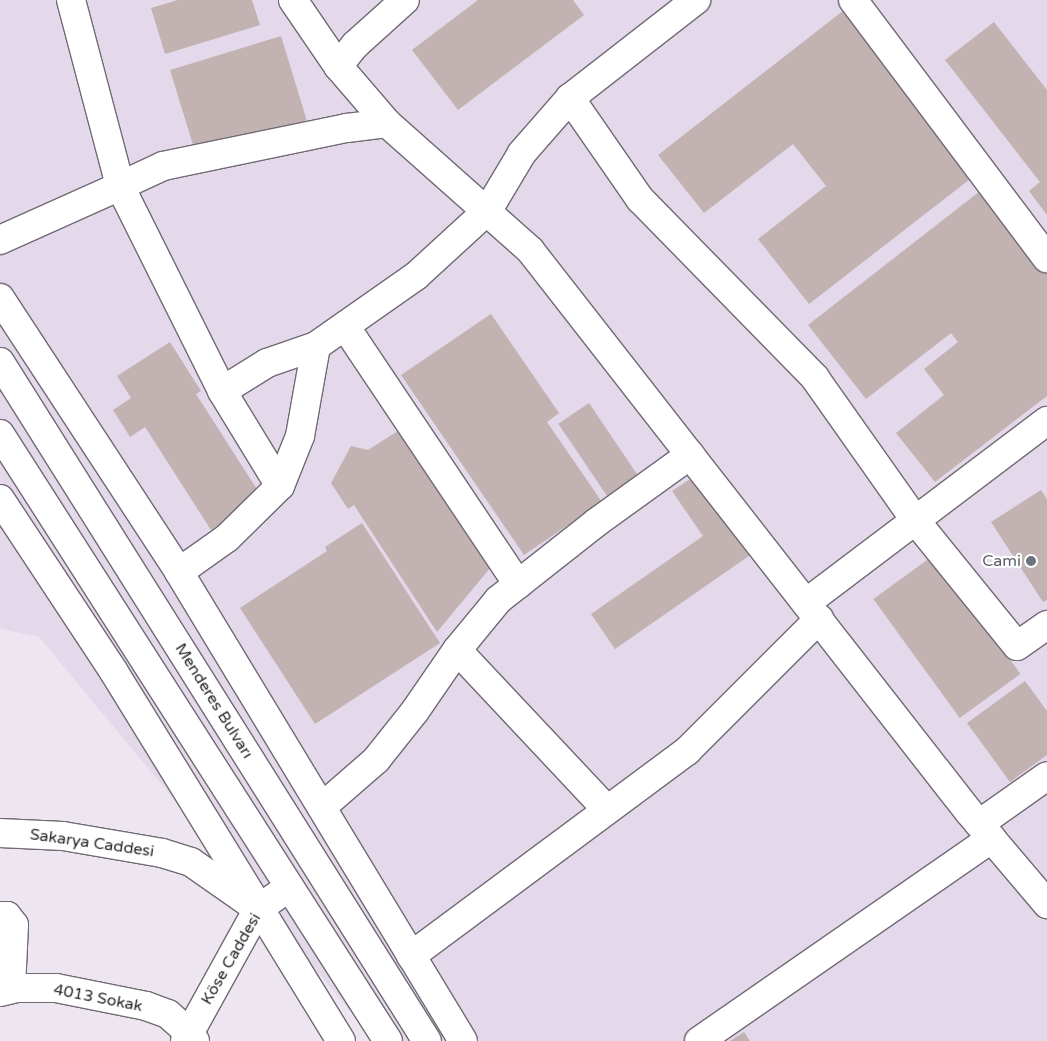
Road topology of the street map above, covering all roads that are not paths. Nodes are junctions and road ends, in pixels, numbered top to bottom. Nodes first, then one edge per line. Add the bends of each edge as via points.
1 (71, 0) edge
2 (293, 0) edge
3 (405, 0) edge
4 (696, 0) edge
5 (853, 0) edge
6 (338, 66) junction
7 (570, 98) junction
8 (387, 123) junction
9 (120, 186) junction
10 (488, 210) junction
11 (0, 240) edge
12 (1047, 258) edge
13 (0, 298) edge
14 (345, 326) junction
15 (316, 346) junction
16 (0, 362) edge
17 (222, 391) junction
18 (1043, 431) edge
19 (0, 434) edge
20 (690, 455) junction
21 (280, 486) junction
22 (0, 498) edge
23 (915, 520) junction
24 (179, 572) junction
25 (518, 584) junction
26 (813, 611) junction
27 (1047, 625) edge
28 (458, 650) junction
29 (1047, 776) edge
30 (322, 808) junction
31 (607, 810) junction
32 (986, 831) junction
33 (0, 833) edge
34 (289, 887) junction
35 (1047, 904) edge
36 (258, 910) junction
37 (0, 916) edge
38 (411, 956) junction
39 (6, 990) edge
40 (190, 1038) edge
41 (341, 1041) edge
42 (388, 1041) edge
43 (427, 1041) edge
44 (463, 1041) edge
45 (699, 1041) edge

1 - 9 street
2 - 6 street
3 - 6 street via 355,45
4 - 7 street
5 - 12 street
6 - 8 street
7 - 10 street via 522,153
7 - 23 street via 640,199 815,378
8 - 9 street via 346,128 163,166
8 - 10 street
9 - 11 street
9 - 17 street
10 - 14 street via 416,276
10 - 20 street via 530,250
13 - 24 street
14 - 15 street
14 - 25 street
15 - 17 street via 267,363
15 - 21 street via 300,436
16 - 43 street, Menderes Bulvarı
17 - 21 street
18 - 23 street
19 - 34 street
20 - 25 street via 596,522
20 - 26 street
21 - 24 street via 227,538
22 - 36 street via 114,672
23 - 26 street
23 - 27 street via 1017,646
24 - 30 street
25 - 28 street via 498,600
26 - 31 street via 687,751
26 - 32 street
28 - 30 street via 376,760
28 - 31 street
29 - 32 street
30 - 38 street
31 - 38 street
32 - 35 street
32 - 45 street
33 - 36 street, Sakarya Caddesi via 63,836 162,853 191,862
34 - 36 street, Köse Caddesi
34 - 42 street
36 - 40 street, Köse Caddesi
36 - 41 street
37 - 39 street via 7,916 14,925
38 - 44 street
39 - 40 street, 4013 Sokak via 56,988 115,999 168,1014

